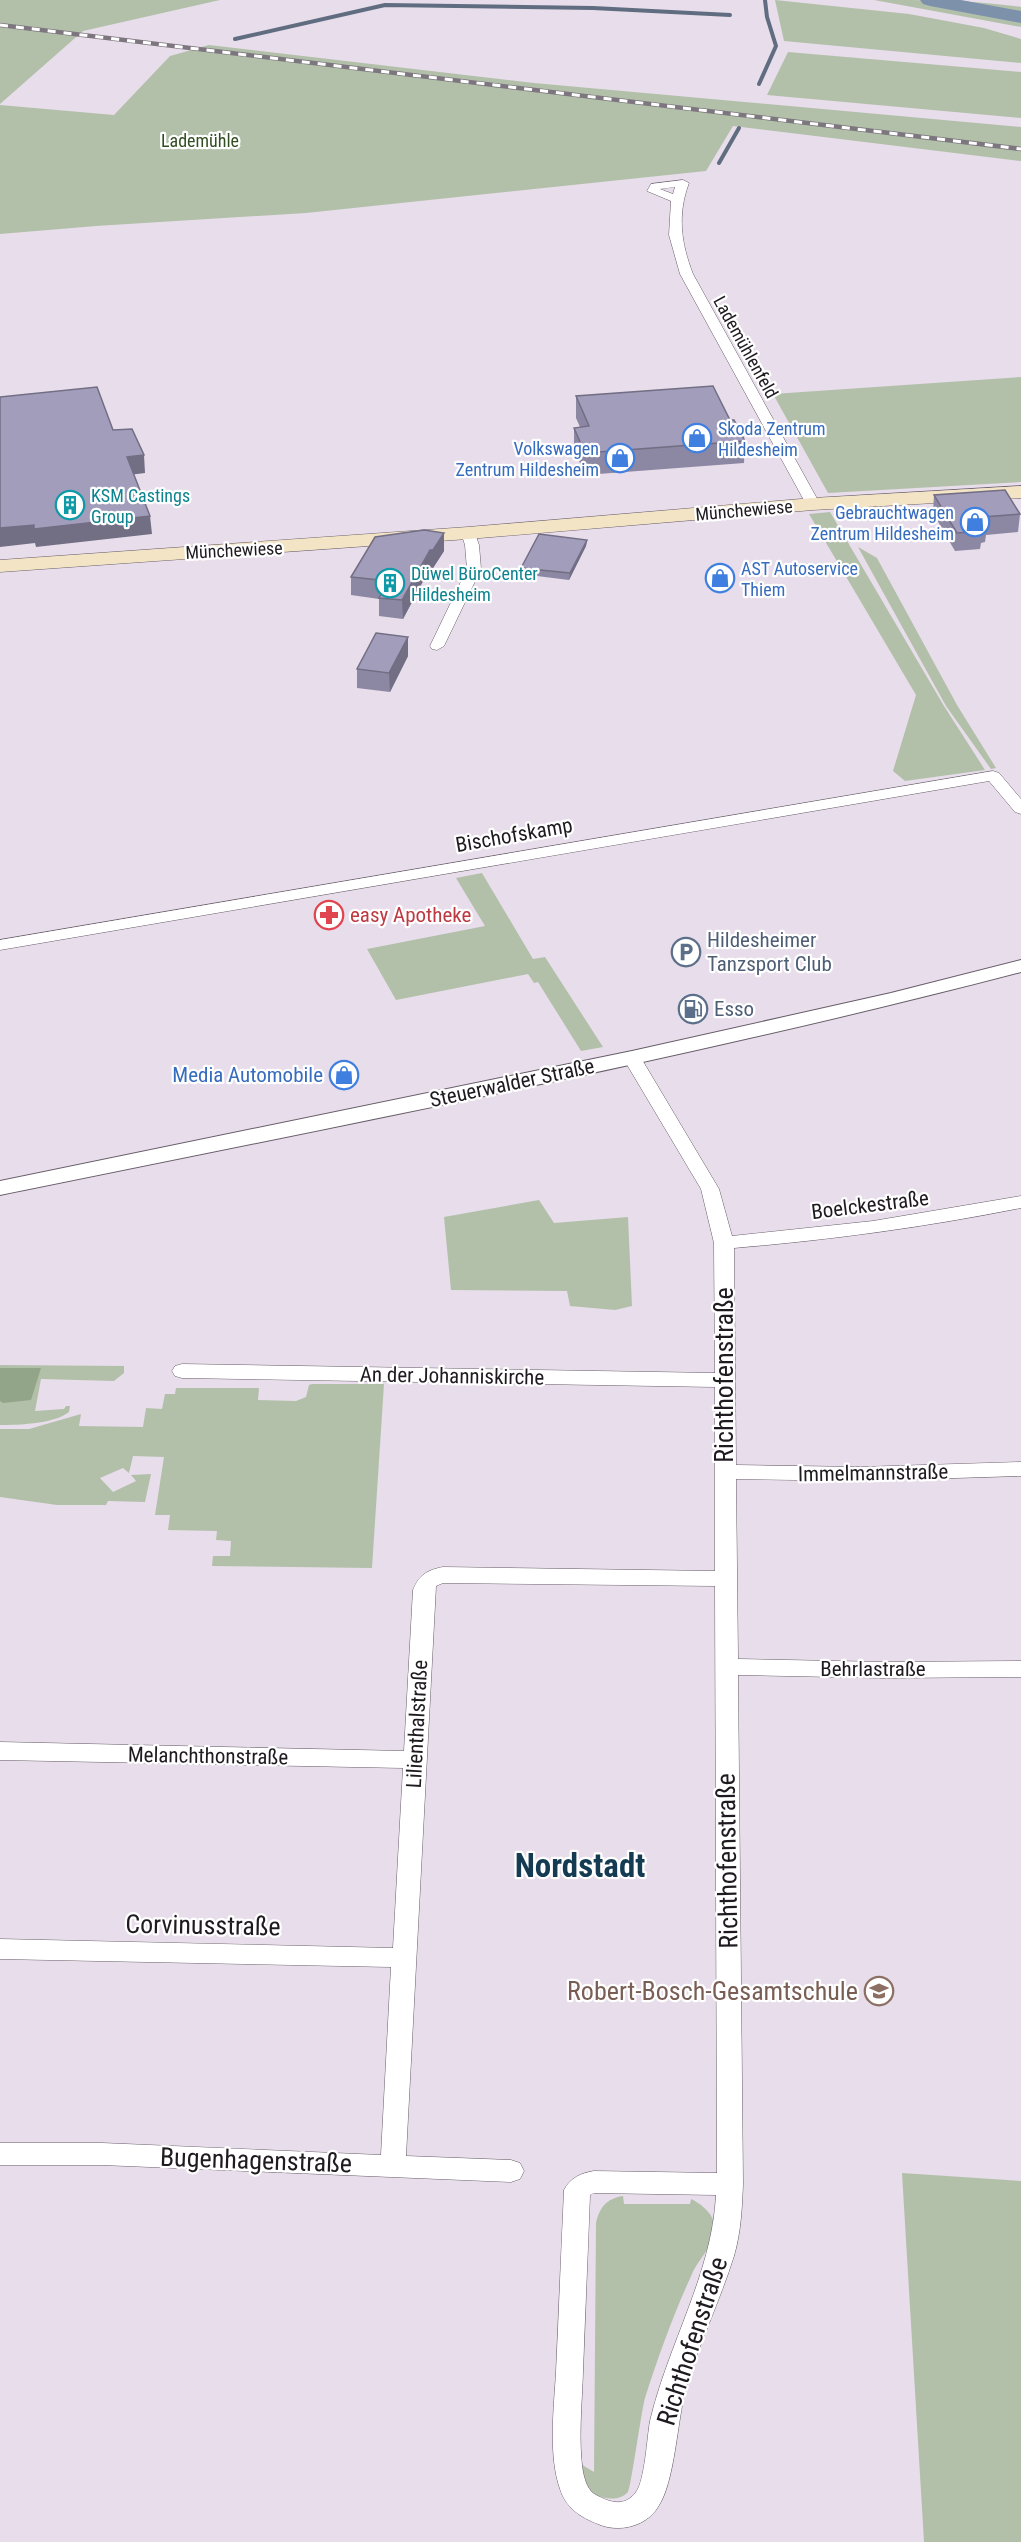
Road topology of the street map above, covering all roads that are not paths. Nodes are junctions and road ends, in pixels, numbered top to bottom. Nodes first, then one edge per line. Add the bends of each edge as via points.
1 (676, 199) junction
2 (1021, 492) edge
3 (813, 504) junction
4 (468, 533) junction
5 (0, 566) edge
6 (436, 646) dead end
7 (1021, 809) edge
8 (0, 945) edge
9 (1021, 966) edge
10 (632, 1058) junction
11 (0, 1188) edge
12 (1021, 1202) edge
13 (724, 1243) junction
14 (182, 1371) dead end
15 (723, 1380) junction
16 (1021, 1469) edge
17 (725, 1472) junction
18 (725, 1579) junction
19 (726, 1667) junction
20 (1021, 1669) edge
21 (0, 1751) edge
22 (415, 1760) junction
23 (0, 1949) edge
24 (406, 1958) junction
25 (0, 2154) edge
26 (393, 2166) junction
27 (511, 2171) dead end
28 (730, 2184) junction

1 - 1 street, Lademühlenfeld via 685,179 655,186 653,191
1 - 3 street, Lademühlenfeld via 674,228 679,258
2 - 3 main road, Münchewiese
3 - 4 main road, Münchewiese
4 - 5 main road, Münchewiese
4 - 6 street via 474,569
7 - 8 street, Bischofskamp via 993,776
9 - 10 street, Steuerwalder Straße
10 - 11 street, Steuerwalder Straße
10 - 13 street, Richthofenstraße via 710,1189
12 - 13 street, Boelckestraße via 900,1225
13 - 15 street, Richthofenstraße
14 - 15 street, An der Johanniskirche
15 - 17 street, Richthofenstraße
16 - 17 street, Immelmannstraße via 860,1474
17 - 18 street, Richthofenstraße
18 - 19 street, Richthofenstraße
18 - 22 street, Lilienthalstraße via 432,1577 424,1590
19 - 20 street, Behrlastraße
19 - 28 street, Richthofenstraße
21 - 22 street, Melanchthonstraße
22 - 24 street, Lilienthalstraße
23 - 24 street, Corvinusstraße
24 - 26 street, Lilienthalstraße
25 - 26 street, Bugenhagenstraße via 102,2154
26 - 27 street, Bugenhagenstraße
28 - 28 street, Richthofenstraße via 721,2255 673,2386 651,2492 634,2512 605,2514 582,2502 569,2470 577,2190 594,2182

